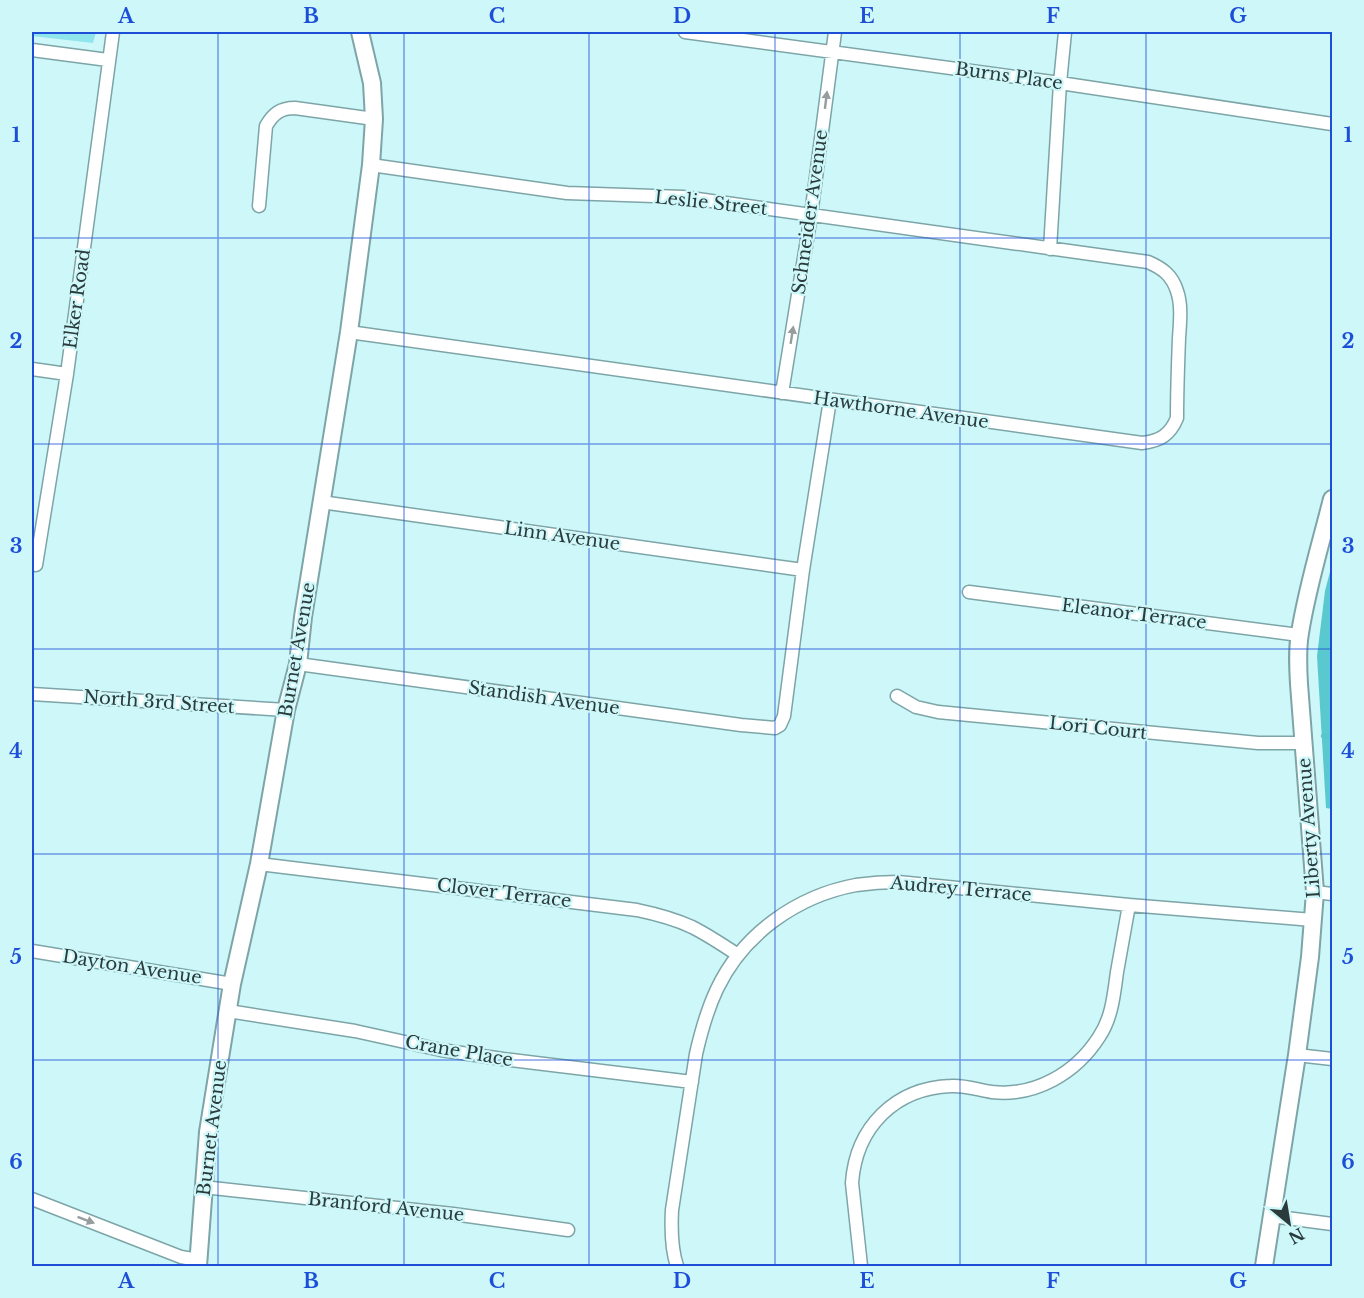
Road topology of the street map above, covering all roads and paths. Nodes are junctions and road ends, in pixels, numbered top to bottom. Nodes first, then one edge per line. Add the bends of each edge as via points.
1 (113, 32) edge
2 (360, 32) edge
3 (685, 32) edge
4 (835, 32) edge
5 (1065, 32) edge
6 (32, 50) edge
7 (832, 51) junction
8 (108, 60) junction
9 (1060, 83) junction
10 (374, 118) junction
11 (1332, 124) edge
12 (371, 165) junction
13 (259, 206) dead end
14 (811, 215) junction
15 (1050, 249) junction
16 (349, 332) junction
17 (32, 369) edge
18 (67, 374) junction
19 (782, 393) junction
20 (830, 399) junction
21 (1332, 499) edge
22 (321, 502) junction
23 (36, 565) dead end
24 (803, 570) junction
25 (969, 592) dead end
26 (1299, 635) junction
27 (298, 664) junction
28 (32, 694) edge
29 (897, 696) dead end
30 (286, 710) junction
31 (1303, 743) junction
32 (259, 864) junction
33 (1315, 892) junction
34 (1332, 894) edge
35 (1129, 905) junction
36 (1313, 920) junction
37 (32, 951) edge
38 (738, 955) junction
39 (232, 984) junction
40 (228, 1011) junction
41 (1297, 1055) junction
42 (1332, 1059) edge
43 (692, 1082) junction
44 (203, 1187) junction
45 (32, 1199) edge
46 (1271, 1216) junction
47 (1332, 1224) edge
48 (568, 1230) dead end
49 (198, 1263) edge
50 (677, 1266) edge
51 (861, 1266) edge
52 (1264, 1266) edge

1 - 8 street, Elker Road
2 - 10 street, Burnet Avenue via 372,83
3 - 7 street, Burns Place
4 - 7 street, Schneider Avenue
5 - 9 street
6 - 8 street
7 - 9 street, Burns Place
14 -> 7 street, Schneider Avenue
8 - 18 street, Elker Road
9 - 11 street, Burns Place
9 - 15 street
10 - 12 street, Burnet Avenue
10 - 13 street via 295,108 272,115 266,126
12 - 14 street, Leslie Street via 567,193 683,197
12 - 16 street, Burnet Avenue
14 - 15 street, Leslie Street
19 -> 14 street, Schneider Avenue
15 - 20 street, Hawthorne Avenue via 1148,262 1170,277 1180,304 1177,418 1160,438 1154,442 1132,442
16 - 19 street, Hawthorne Avenue
16 - 22 street, Burnet Avenue
17 - 18 street
18 - 23 street, Elker Road
19 - 20 street, Hawthorne Avenue
20 - 24 street
21 - 26 street, Liberty Avenue
22 - 24 street, Linn Avenue
22 - 27 street, Burnet Avenue
24 - 27 street, Standish Avenue via 784,716 775,728
25 - 26 street, Eleanor Terrace
26 - 31 street, Liberty Avenue
27 - 30 street, Burnet Avenue
28 - 30 street, North 3rd Street
29 - 31 street, Lori Court via 916,707 938,712 1258,743
30 - 32 street, Burnet Avenue
31 - 33 street, Liberty Avenue
32 - 38 street, Clover Terrace via 637,910 690,926
32 - 39 street, Burnet Avenue
33 - 34 street
33 - 36 street, Liberty Avenue
35 - 36 street, Audrey Terrace
35 - 38 street, Audrey Terrace via 877,883 836,890 798,906 763,929
35 - 51 street via 1109,1015 1087,1055 1069,1071 1050,1082 1016,1092 954,1086 924,1089 887,1109 867,1132 852,1171
36 - 41 street, Liberty Avenue
37 - 39 street, Dayton Avenue
38 - 43 street, Audrey Terrace via 709,1008
39 - 40 street, Burnet Avenue
40 - 43 street, Crane Place via 462,1053
40 - 44 street, Burnet Avenue
41 - 42 street
41 - 46 street, Liberty Avenue
43 - 50 street, Audrey Terrace via 672,1210 672,1248
44 - 48 street, Branford Avenue
44 - 49 street, Burnet Avenue
45 -> 49 street
46 - 47 street
46 - 52 street, Liberty Avenue

